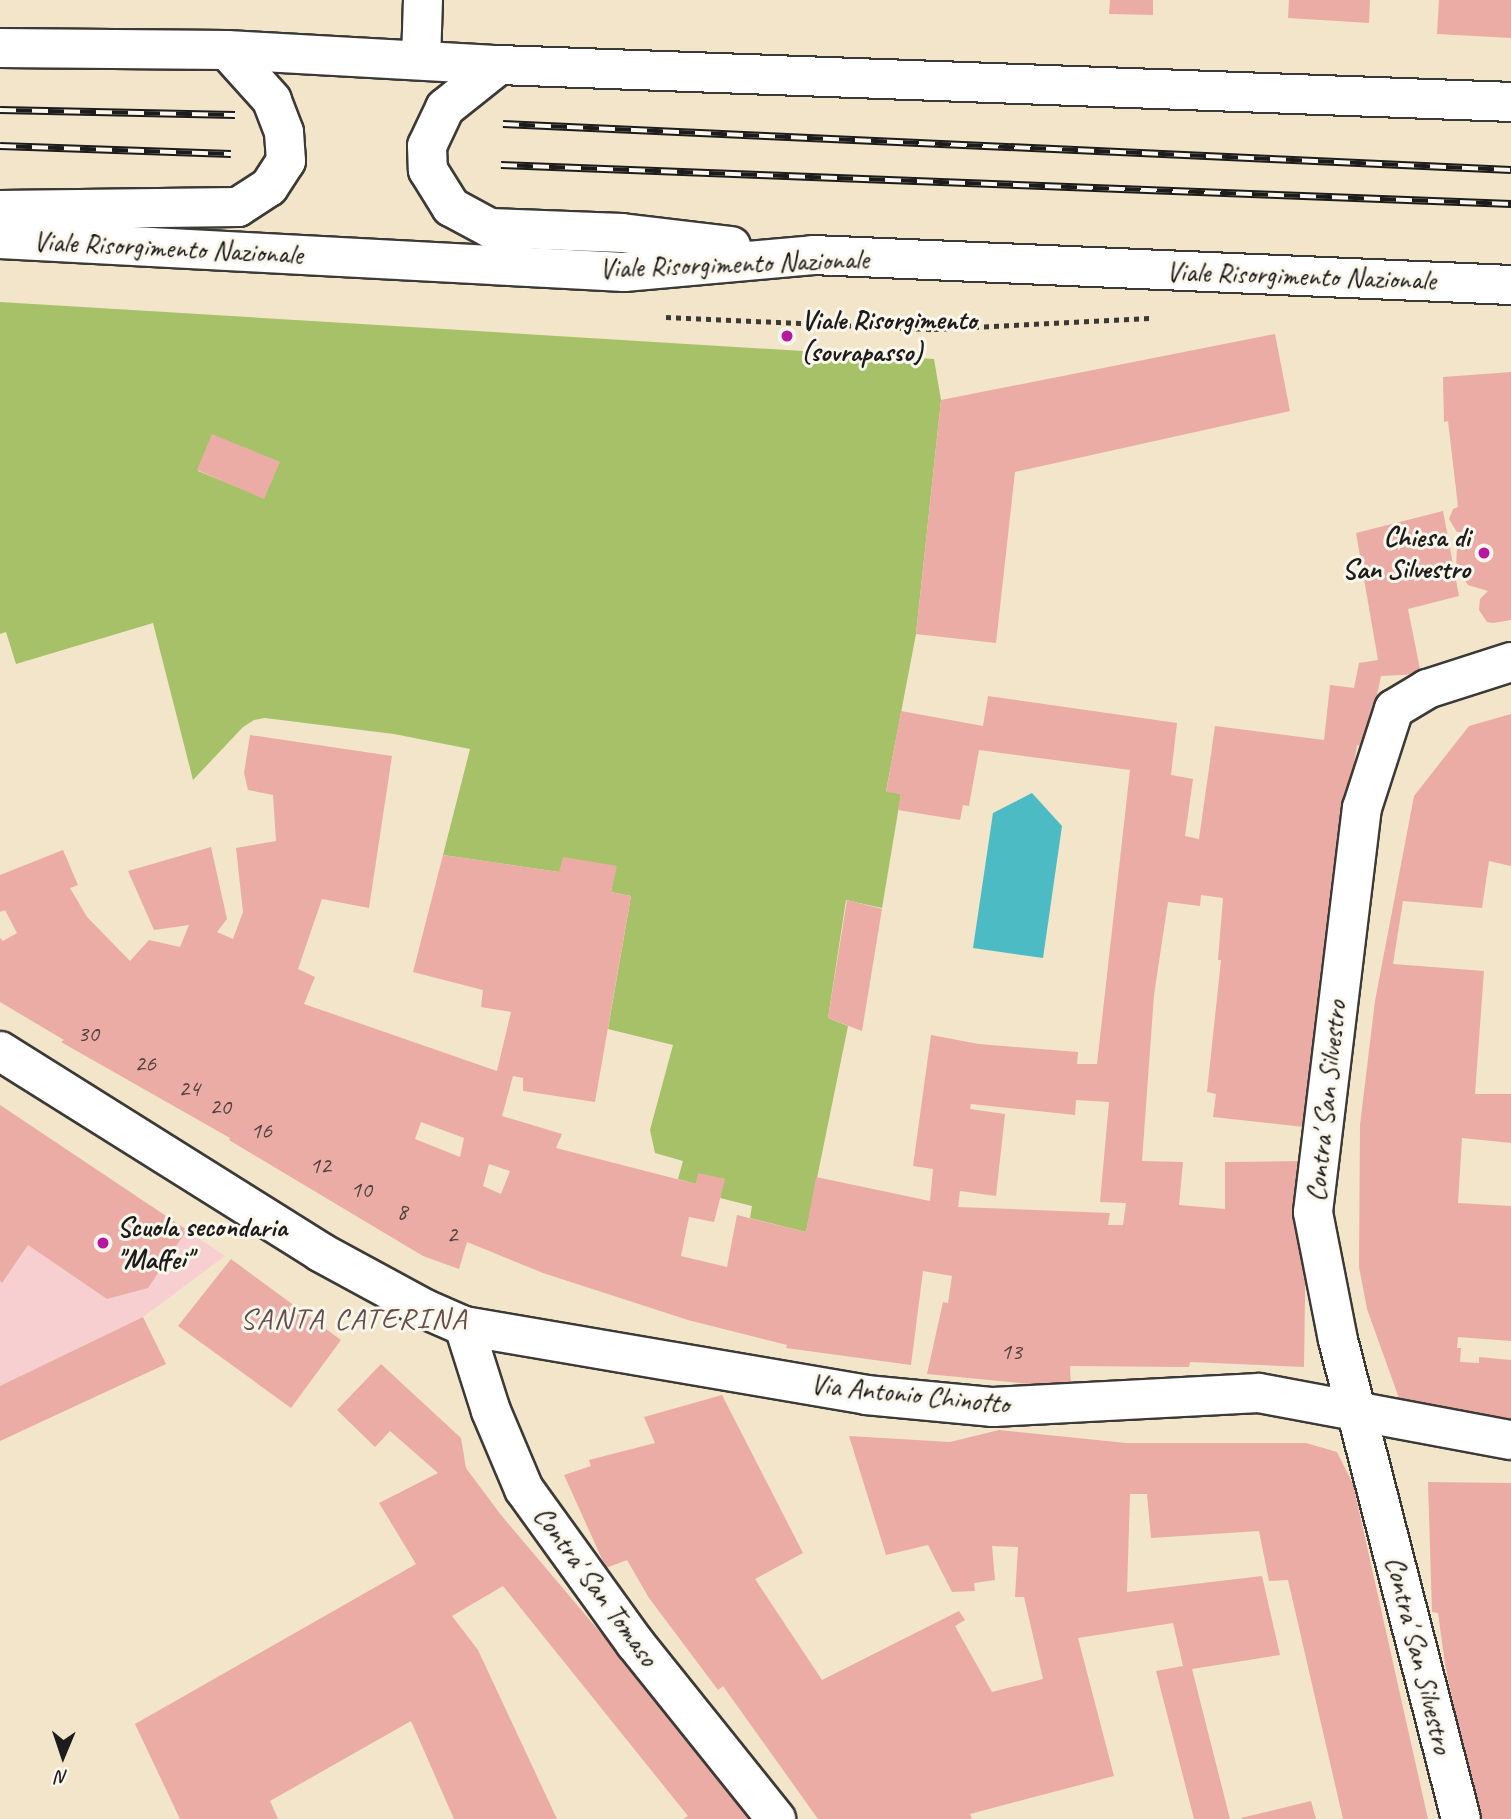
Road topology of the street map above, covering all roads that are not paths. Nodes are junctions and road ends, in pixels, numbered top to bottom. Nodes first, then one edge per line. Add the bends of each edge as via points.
1 (423, 0) edge
2 (0, 48) edge
3 (227, 50) junction
4 (421, 60) junction
5 (499, 65) junction
6 (1511, 102) edge
7 (0, 211) edge
8 (0, 239) edge
9 (813, 255) junction
10 (1511, 285) edge
11 (1511, 662) edge
12 (0, 1051) edge
13 (464, 1326) junction
14 (1358, 1413) junction
15 (1511, 1440) edge
16 (776, 1819) edge
17 (1461, 1819) edge

1 - 4 main road
2 - 3 main road
3 - 4 main road
3 - 7 main road via 272,100 284,132 286,161 270,187 238,207
4 - 5 main road
5 - 6 main road
5 - 9 main road via 445,108 427,146 428,170 451,207 490,228 622,233
8 - 9 main road, Viale Risorgimento Nazionale via 624,272
9 - 10 main road, Viale Risorgimento Nazionale
11 - 14 main road, Contra' San Silvestro via 1427,689 1394,709 1362,807 1313,1212 1338,1340
12 - 13 main road, Via Antonio Chinotto via 320,1252
13 - 14 main road, Via Antonio Chinotto via 866,1395 993,1407 1259,1393
13 - 16 main road, Contra' San Tomaso via 491,1411 524,1489 635,1643
14 - 15 main road, Via Antonio Chinotto
14 - 17 main road, Contra' San Silvestro

